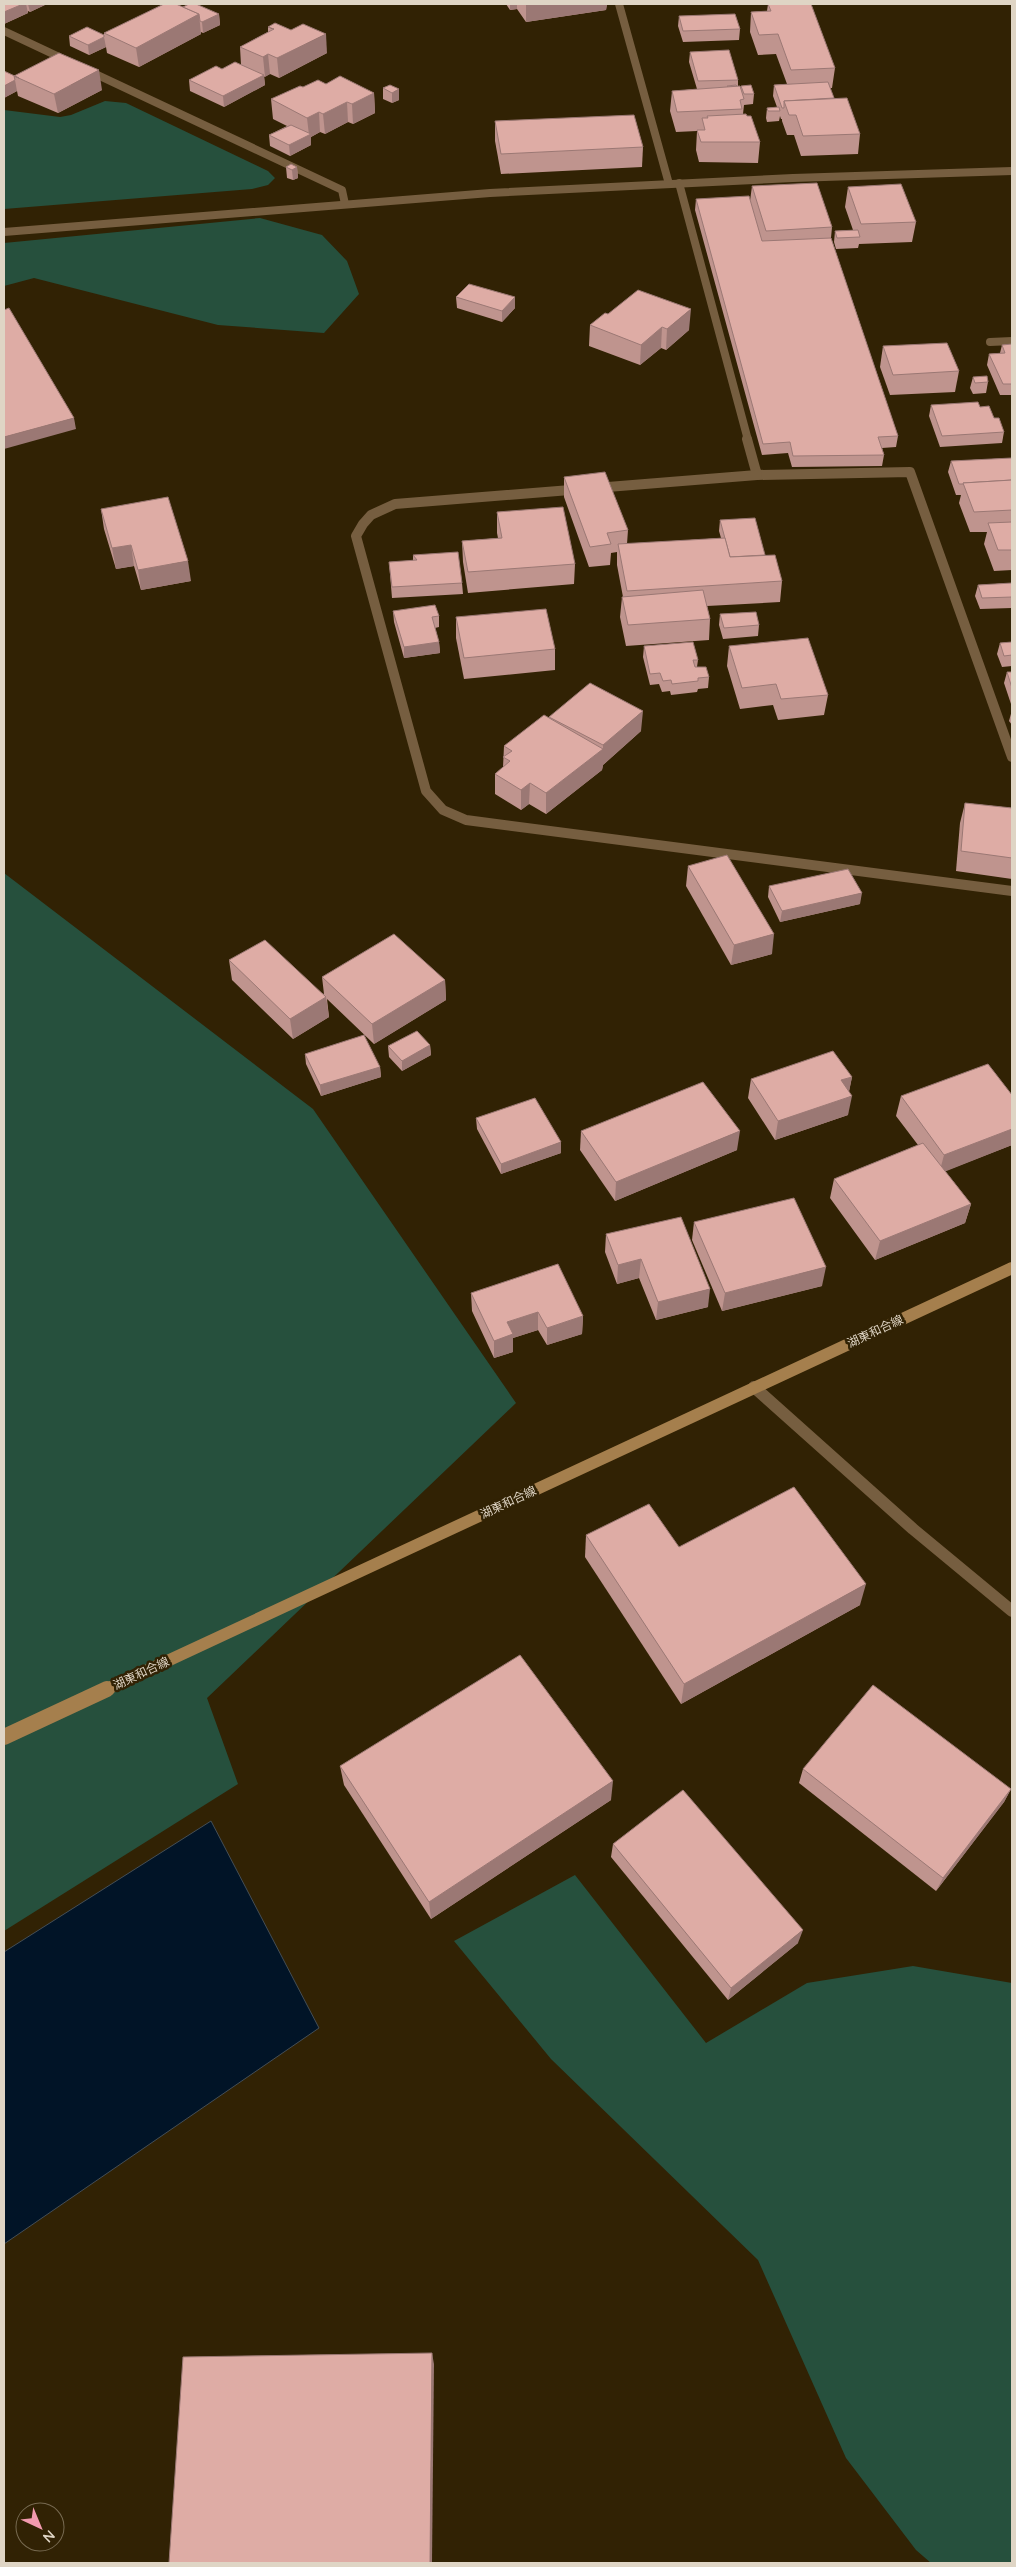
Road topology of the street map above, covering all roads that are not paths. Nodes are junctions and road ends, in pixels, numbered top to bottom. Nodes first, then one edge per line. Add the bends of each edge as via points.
1 (619, 4) edge
2 (4, 31) edge
3 (1012, 171) edge
4 (679, 183) junction
5 (668, 184) junction
6 (345, 204) junction
7 (4, 232) edge
8 (1012, 341) edge
9 (990, 342) dead end
10 (757, 475) junction
11 (1012, 757) edge
12 (1012, 891) edge
13 (1012, 1268) edge
14 (754, 1387) junction
15 (1012, 1611) edge
16 (4, 1737) edge

1 - 5 street
2 - 6 street via 342,190
3 - 4 street
4 - 5 street
4 - 10 street
5 - 6 street
6 - 7 street
8 - 9 street
10 - 11 street via 910,472
10 - 12 street via 395,504 375,511 361,522 356,536 426,791 447,814 466,820
13 - 14 main road, 湖東和合線
14 - 15 street
14 - 16 main road, 湖東和合線

